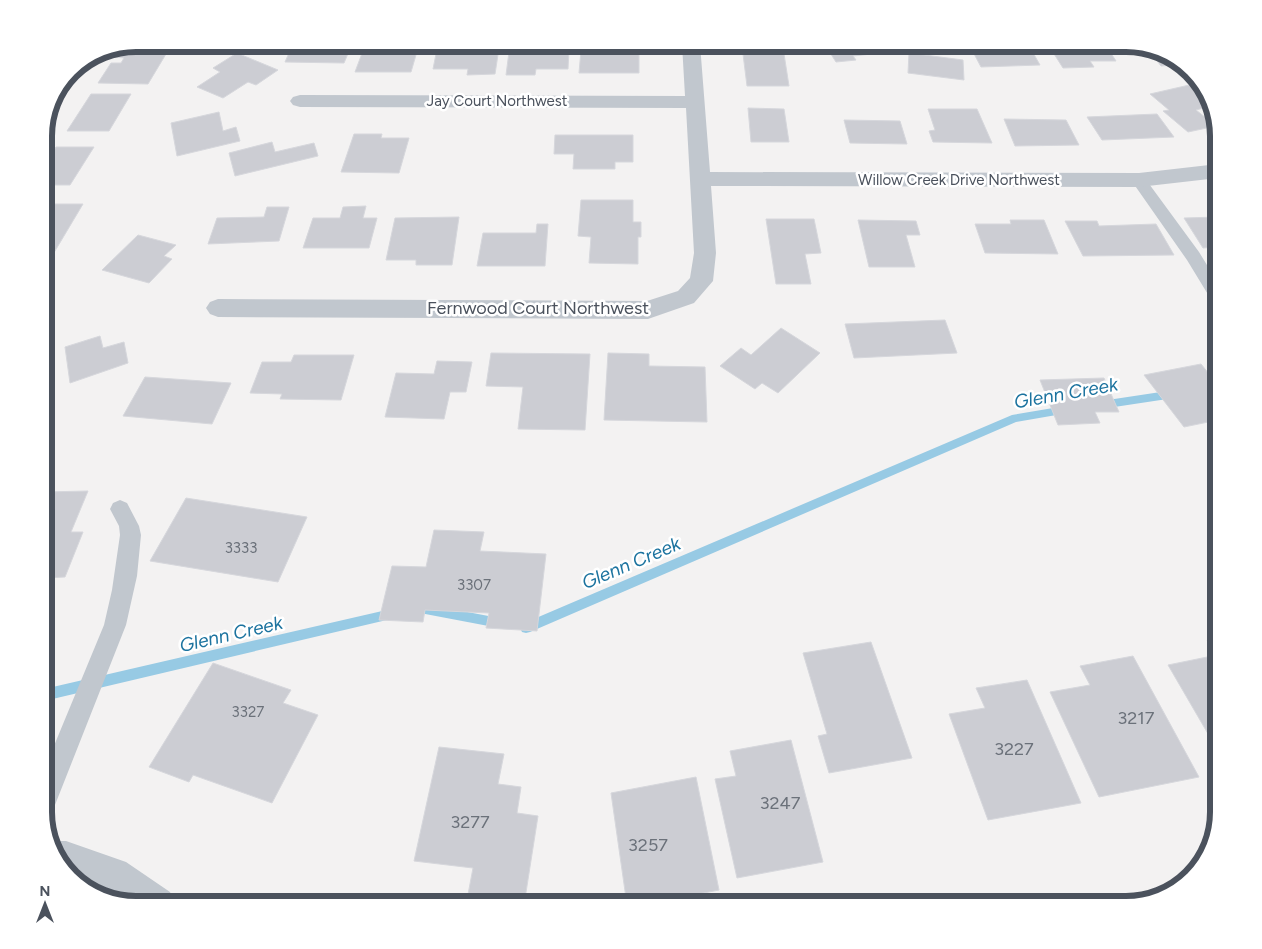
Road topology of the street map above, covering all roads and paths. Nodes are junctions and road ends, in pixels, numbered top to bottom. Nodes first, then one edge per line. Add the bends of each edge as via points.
1 (692, 52) edge
2 (300, 101) dead end
3 (695, 102) junction
4 (1210, 172) edge
5 (700, 179) junction
6 (1139, 180) junction
7 (1210, 284) edge
8 (218, 308) dead end
9 (120, 509) dead end
10 (53, 779) edge
11 (68, 860) edge
12 (144, 896) edge

1 - 3 street, Fernwood Court Northwest
2 - 3 street, Jay Court Northwest
3 - 5 street, Fernwood Court Northwest
4 - 6 street, Willow Creek Drive Northwest
5 - 6 street, Willow Creek Drive Northwest
5 - 8 street, Fernwood Court Northwest via 705,253 701,281 686,297 648,310
6 - 7 lane
9 - 10 lane via 130,538 115,626
11 - 12 street via 113,875

